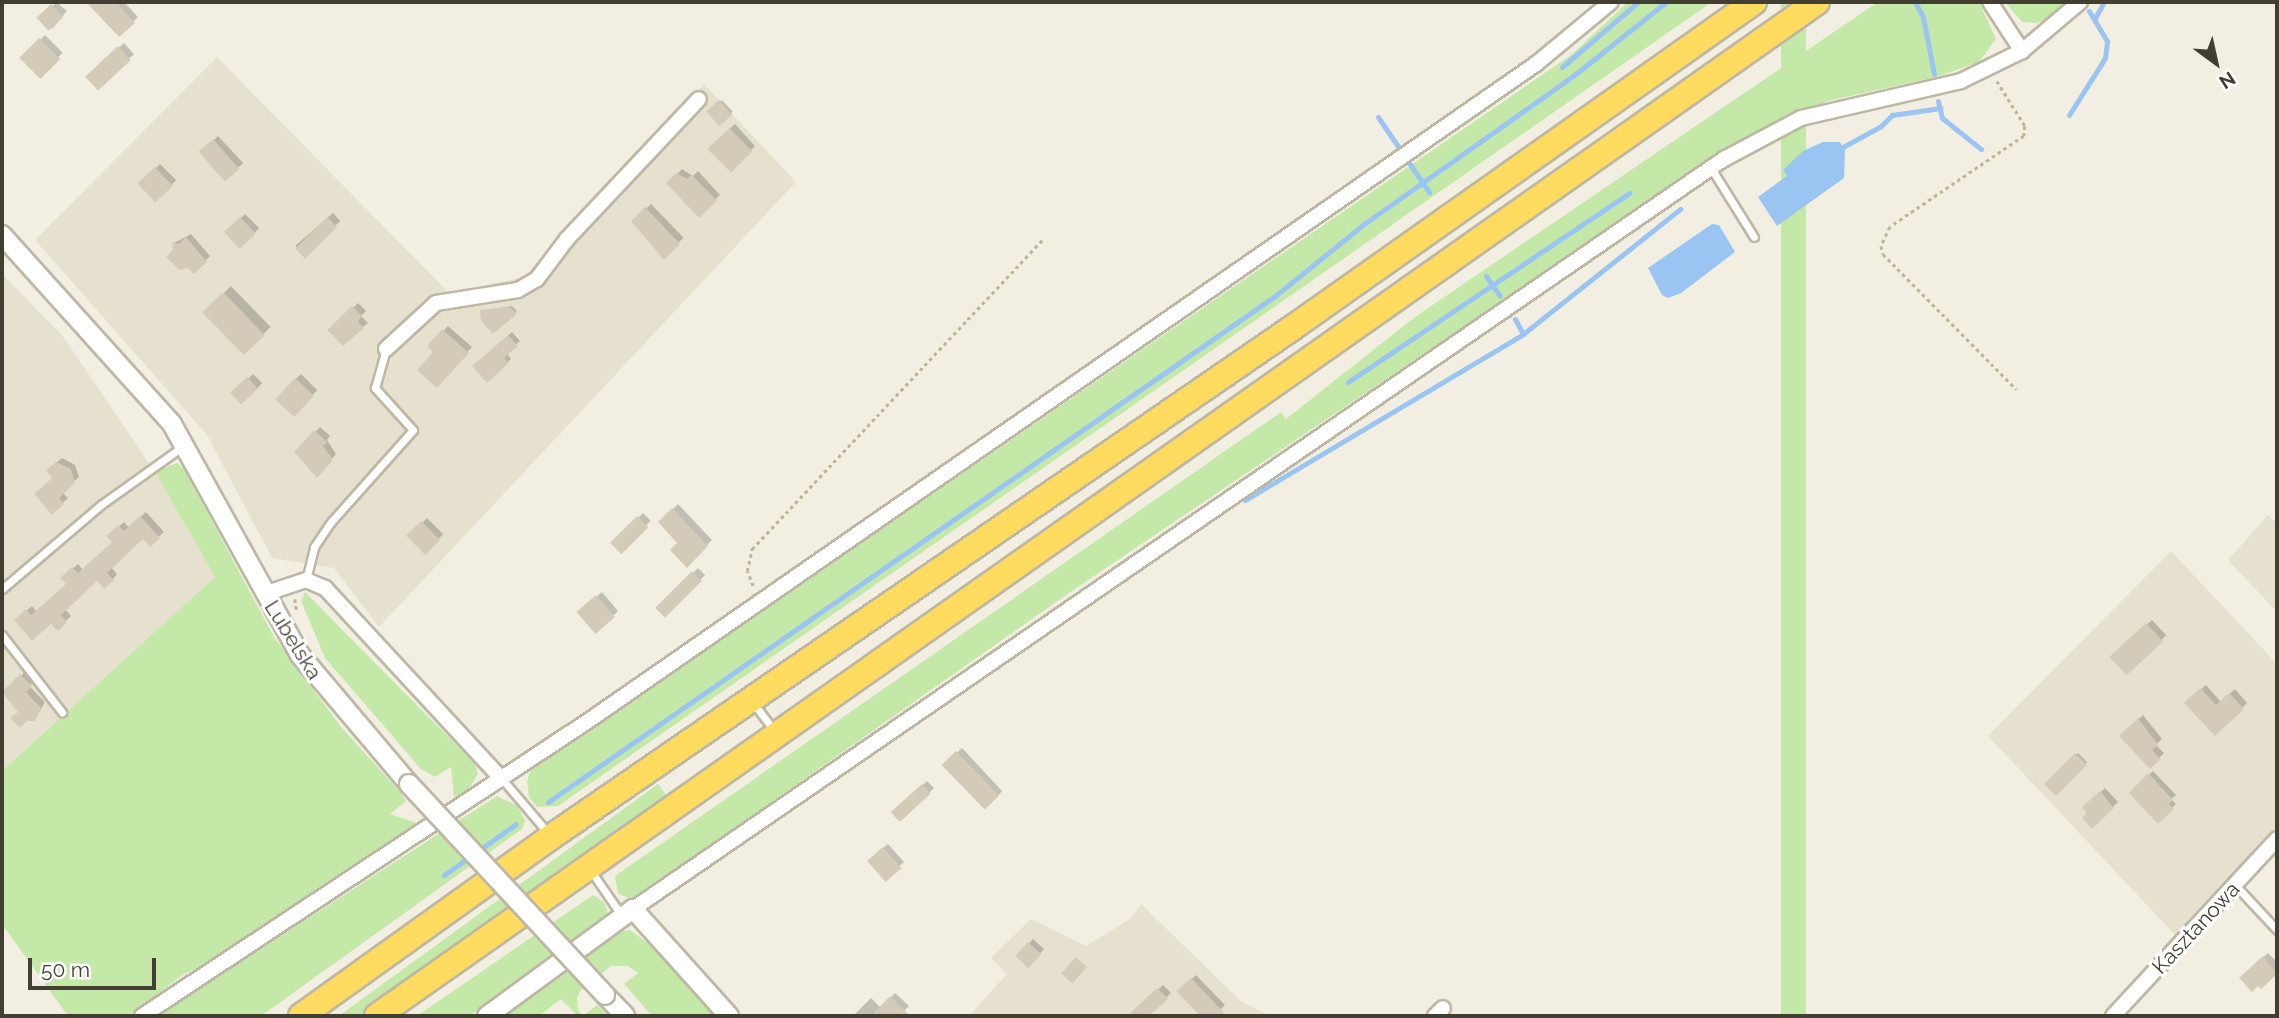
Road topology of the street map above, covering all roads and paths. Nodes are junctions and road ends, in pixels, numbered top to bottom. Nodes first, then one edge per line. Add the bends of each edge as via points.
1 (1611, 2) edge
2 (1754, 2) edge
3 (1817, 2) edge
4 (1990, 2) edge
5 (2080, 2) edge
6 (2022, 51) junction
7 (1990, 69) junction
8 (699, 99) dead end
9 (1711, 168) junction
10 (2, 235) edge
11 (1754, 237) dead end
12 (1044, 238) dead end
13 (386, 349) joint
14 (2016, 389) dead end
15 (186, 444) junction
16 (306, 580) junction
17 (2, 589) edge
18 (264, 594) junction
19 (758, 599) junction
20 (2, 635) edge
21 (752, 700) junction
22 (62, 712) dead end
23 (776, 734) junction
24 (502, 779) junction
25 (551, 837) junction
26 (2277, 839) edge
27 (587, 865) junction
28 (2236, 886) junction
29 (628, 913) junction
30 (2277, 930) edge
31 (142, 1016) edge
32 (302, 1016) edge
33 (377, 1016) edge
34 (487, 1016) edge
35 (625, 1016) edge
36 (729, 1016) edge
37 (2113, 1016) edge

1 - 19 street via 1536,64
2 - 21 highway
3 - 23 highway
4 - 6 street
5 - 6 street
6 - 7 street
7 - 9 street via 1927,90 1801,118
7 - 14 path via 2025,126 2024,136 1890,227 1881,246 1883,254
8 - 13 street via 576,229 537,279 519,290 436,303
9 - 11 lane
9 - 29 street
10 - 15 street, Lubelska via 142,386
12 - 19 path via 752,549 747,571
13 - 16 lane via 375,388 413,430 331,522 314,547
15 - 17 lane via 102,504
15 - 18 street, Lubelska
16 - 18 street
16 - 24 street via 324,588 347,609
18 - 35 street, Lubelska, bridge via 313,673 409,784
19 - 24 street
20 - 22 lane
21 - 23 lane
21 - 25 highway
23 - 27 highway
24 - 25 lane
24 - 31 street
25 - 32 highway
26 - 28 street, Kasztanowa
27 - 29 lane
27 - 33 highway
28 - 30 lane
28 - 37 street, Kasztanowa
29 - 34 street
29 - 36 street

